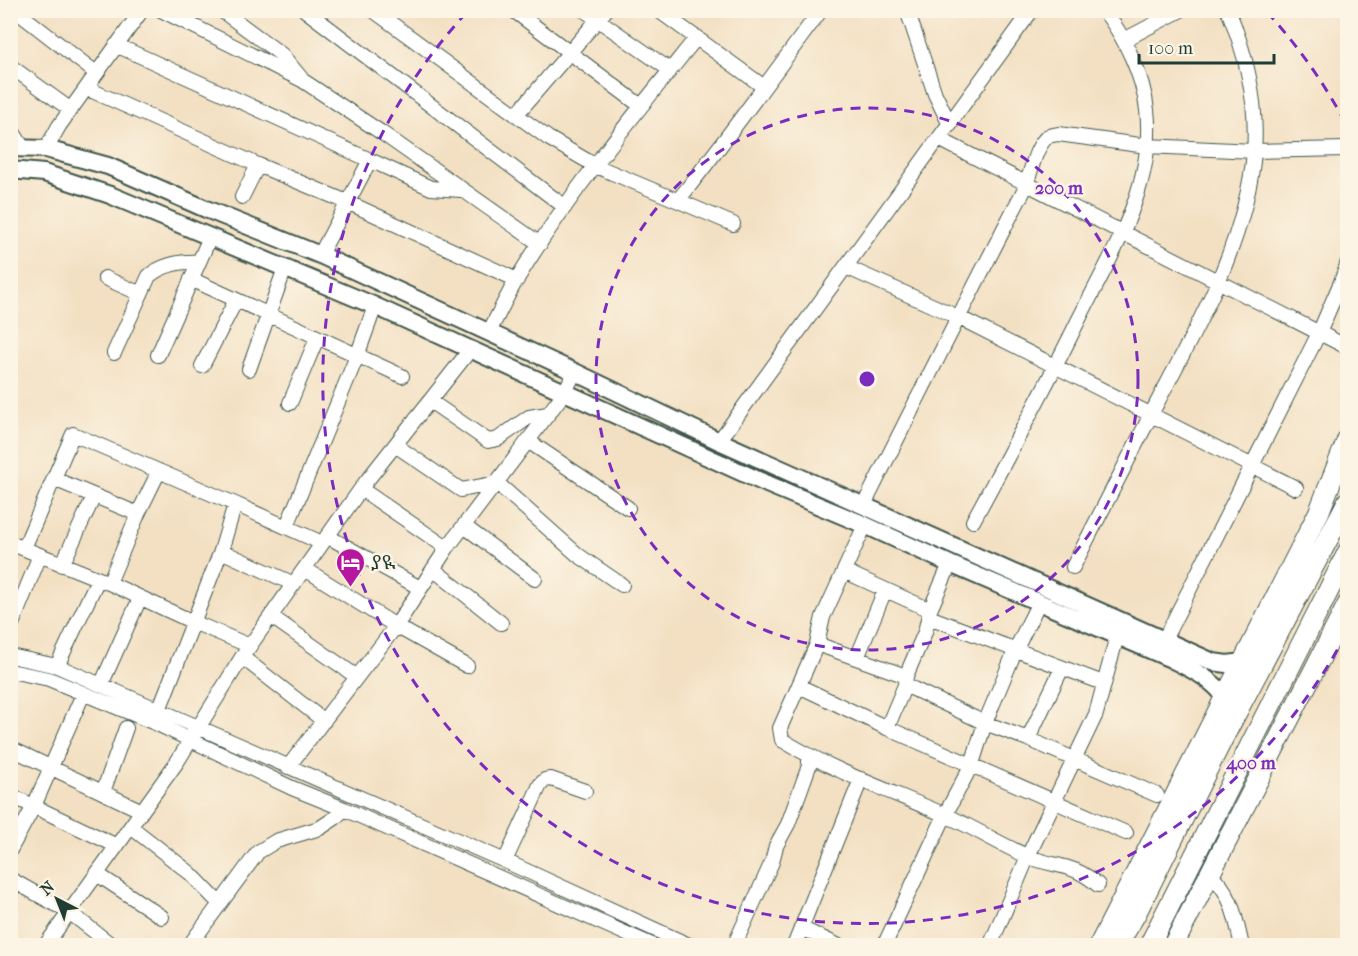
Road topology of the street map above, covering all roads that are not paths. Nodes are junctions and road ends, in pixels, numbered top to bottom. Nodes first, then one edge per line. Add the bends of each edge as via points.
1 (142, 10) edge
2 (161, 10) edge
3 (220, 10) edge
4 (305, 10) edge
5 (373, 10) edge
6 (513, 10) edge
7 (584, 10) edge
8 (658, 10) edge
9 (821, 10) edge
10 (908, 10) edge
11 (1032, 10) edge
12 (1104, 10) edge
13 (1181, 10) edge
14 (1228, 10) edge
15 (15, 13) edge
16 (602, 16) edge
17 (697, 37) junction
18 (1124, 40) junction
19 (116, 45) junction
20 (570, 52) junction
21 (10, 66) edge
22 (670, 70) junction
23 (96, 73) junction
24 (302, 80) junction
25 (764, 87) junction
26 (86, 88) junction
27 (640, 106) junction
28 (70, 110) junction
29 (516, 115) junction
30 (950, 125) junction
31 (10, 127) edge
32 (939, 139) junction
33 (1147, 146) junction
34 (17, 148) edge
35 (46, 149) junction
36 (1347, 149) edge
37 (1254, 151) junction
38 (370, 160) junction
39 (258, 165) junction
40 (596, 166) junction
41 (10, 170) edge
42 (1027, 184) junction
43 (461, 190) junction
44 (242, 197) dead end
45 (679, 199) junction
46 (347, 202) junction
47 (565, 207) junction
48 (733, 224) dead end
49 (1123, 232) junction
50 (210, 237) junction
51 (540, 244) junction
52 (320, 255) junction
53 (200, 261) junction
54 (1347, 262) edge
55 (846, 267) junction
56 (285, 268) junction
57 (105, 278) dead end
58 (191, 279) junction
59 (517, 280) junction
60 (1217, 281) junction
61 (141, 294) junction
62 (236, 300) junction
63 (375, 306) junction
64 (268, 316) junction
65 (958, 317) junction
66 (489, 332) junction
67 (1319, 333) junction
68 (317, 338) junction
69 (1343, 345) dead end
70 (470, 350) junction
71 (114, 353) dead end
72 (158, 355) dead end
73 (357, 356) junction
74 (202, 366) dead end
75 (1056, 367) junction
76 (249, 369) dead end
77 (575, 372) junction
78 (402, 376) dead end
79 (564, 393) junction
80 (430, 401) junction
81 (290, 403) dead end
82 (548, 414) junction
83 (1151, 416) junction
84 (1347, 438) edge
85 (528, 441) junction
86 (719, 441) junction
87 (395, 445) junction
88 (1252, 466) junction
89 (159, 471) junction
90 (1347, 478) edge
91 (54, 479) junction
92 (497, 483) junction
93 (1296, 488) dead end
94 (361, 489) junction
95 (93, 496) junction
96 (1347, 501) edge
97 (235, 504) junction
98 (864, 505) junction
99 (628, 508) dead end
100 (138, 514) junction
101 (973, 521) dead end
102 (865, 525) junction
103 (288, 526) junction
104 (464, 526) junction
105 (325, 540) junction
106 (10, 543) edge
107 (1323, 544) junction
108 (24, 548) junction
109 (447, 548) junction
110 (220, 551) junction
111 (1347, 552) edge
112 (40, 555) junction
113 (950, 564) junction
114 (62, 565) junction
115 (1072, 567) dead end
116 (305, 569) junction
117 (433, 569) junction
118 (844, 571) junction
119 (535, 579) dead end
120 (104, 581) junction
121 (294, 584) junction
122 (622, 585) dead end
123 (420, 588) junction
124 (885, 590) junction
125 (140, 598) junction
126 (1038, 602) junction
127 (1347, 604) edge
128 (929, 614) junction
129 (272, 617) junction
130 (193, 622) junction
131 (501, 623) dead end
132 (396, 626) junction
133 (10, 629) edge
134 (1117, 636) junction
135 (1164, 640) junction
136 (818, 644) junction
137 (1015, 651) junction
138 (246, 652) junction
139 (10, 656) edge
140 (857, 658) junction
141 (1244, 662) junction
142 (57, 666) junction
143 (467, 666) dead end
144 (1062, 668) junction
145 (10, 671) edge
146 (357, 678) junction
147 (906, 681) junction
148 (1103, 683) junction
149 (101, 685) junction
150 (799, 687) junction
151 (83, 694) junction
152 (1226, 698) junction
153 (159, 710) junction
154 (324, 721) junction
155 (985, 723) junction
156 (198, 726) junction
157 (126, 728) dead end
158 (887, 728) junction
159 (1028, 739) junction
160 (189, 740) junction
161 (10, 748) edge
162 (809, 757) junction
163 (1074, 759) junction
164 (972, 764) junction
165 (50, 767) junction
166 (288, 767) junction
167 (861, 779) junction
168 (585, 791) dead end
169 (103, 792) junction
170 (10, 795) edge
171 (1157, 795) dead end
172 (1056, 801) junction
173 (34, 806) junction
174 (344, 808) junction
175 (142, 812) junction
176 (945, 815) junction
177 (131, 827) junction
178 (1126, 833) dead end
179 (117, 846) junction
180 (10, 850) edge
181 (1028, 856) junction
182 (505, 861) junction
183 (97, 874) junction
184 (1209, 874) junction
185 (10, 879) edge
186 (1098, 885) dead end
187 (219, 903) junction
188 (69, 912) junction
189 (162, 917) dead end
190 (801, 928) junction
191 (45, 945) edge
192 (113, 945) edge
193 (189, 945) edge
194 (654, 945) edge
195 (691, 945) edge
196 (734, 945) edge
197 (794, 945) edge
198 (839, 945) edge
199 (884, 945) edge
200 (990, 945) edge
201 (1099, 945) edge
202 (1116, 945) edge
203 (1149, 945) edge
204 (1173, 945) edge
205 (1242, 945) edge

1 - 19 street
2 - 24 street
3 - 24 street via 282,55
4 - 47 street
5 - 29 street
6 - 20 street
7 - 16 street
8 - 17 street
9 - 25 street
10 - 30 street via 935,94
11 - 30 street
12 - 18 street
13 - 18 street
14 - 37 street via 1249,73
15 - 23 street
16 - 20 street
16 - 22 street
17 - 22 street
17 - 25 street
18 - 33 street via 1148,111
19 - 23 street
19 - 38 street
20 - 27 street
20 - 29 street
21 - 28 street
22 - 27 street
23 - 26 street
24 - 43 street
25 - 45 street
26 - 28 street
26 - 39 street
27 - 40 street
28 - 35 street
29 - 40 street
30 - 32 street
31 - 34 street
32 - 42 street
32 - 55 street
33 - 37 street
33 - 42 street via 1048,136 1038,149
33 - 49 street via 1143,176
34 - 35 main road
35 - 52 main road via 108,166
36 - 37 street
37 - 60 street via 1236,238
38 - 43 street via 431,188
38 - 46 street
39 - 44 street
39 - 46 street
40 - 45 street
40 - 47 street
41 - 50 main road via 44,173 110,195
42 - 49 street
42 - 65 street
43 - 51 street
45 - 48 street
46 - 52 street
46 - 59 street
47 - 51 street
49 - 60 street
49 - 75 street
50 - 53 street
50 - 56 main road
51 - 59 street
52 - 66 main road
53 - 58 street
53 - 61 street via 181,261 159,268 148,276
54 - 67 street
55 - 65 street
55 - 86 street
56 - 63 main road
56 - 64 street
57 - 61 street
58 - 62 street
58 - 72 street
59 - 66 street
60 - 67 street
60 - 83 street
61 - 71 street
62 - 64 street
62 - 74 street
63 - 70 main road
63 - 73 street
64 - 68 street
64 - 76 street
65 - 75 street
65 - 98 street
66 - 77 main road
67 - 69 street
67 - 88 street
68 - 73 street
68 - 81 street
70 - 79 main road
70 - 80 street
73 - 78 street
73 - 103 street
75 - 83 street
75 - 101 street
77 - 79 street
77 - 86 main road
79 - 82 street
79 - 102 main road
80 - 82 street via 488,441 498,439 529,417
80 - 87 street
82 - 85 street
83 - 88 street
83 - 115 street
84 - 141 highway via 1319,512
85 - 92 street
85 - 99 street
86 - 98 main road
87 - 92 street via 461,490
87 - 94 street
88 - 93 street
88 - 135 street
89 - 91 street via 73,434
89 - 97 street
89 - 100 street
90 - 107 highway
91 - 95 street
91 - 108 street
92 - 104 street
92 - 122 street via 578,555
94 - 105 street
94 - 109 street
95 - 100 street
95 - 114 street
96 - 107 highway
97 - 103 street
97 - 110 street
98 - 135 main road
100 - 120 street
102 - 113 main road
102 - 118 street
103 - 105 street
104 - 109 street
104 - 119 street
105 - 116 street
105 - 123 street
106 - 108 street
107 - 202 highway via 1136,913
108 - 112 street
109 - 117 street
110 - 121 street
110 - 130 street
111 - 203 highway
112 - 114 street
112 - 133 street
113 - 126 main road
113 - 128 street
114 - 120 street
116 - 121 street
116 - 132 street
117 - 123 street
117 - 131 street
118 - 124 street
118 - 136 street via 823,617
120 - 125 street
120 - 142 street
121 - 129 street
123 - 132 street
124 - 128 street
124 - 140 street
125 - 130 street
125 - 149 street
126 - 134 main road
126 - 137 street
127 - 184 highway
128 - 137 street
128 - 147 street via 926,632
129 - 138 street
129 - 146 street
130 - 138 street
130 - 153 street
132 - 143 street
132 - 146 street
134 - 148 street
134 - 152 main road via 1203,675
135 - 141 main road via 1213,662
136 - 140 street
136 - 150 street
137 - 144 street
137 - 155 street
138 - 154 street
138 - 156 street
139 - 142 street
140 - 147 street
141 - 152 highway
142 - 149 street
144 - 148 street
144 - 159 street
145 - 151 street via 49,679
146 - 154 street
147 - 155 street
147 - 158 street
148 - 163 street via 1096,714
149 - 153 street
150 - 158 street
150 - 162 street via 780,728 782,740
151 - 160 street
151 - 165 street
152 - 201 highway
153 - 156 street
154 - 166 street
155 - 159 street
155 - 164 street
156 - 160 street
156 - 166 street
157 - 169 street
158 - 164 street
159 - 163 street
160 - 174 street
160 - 175 street
161 - 165 street
162 - 167 street
162 - 196 street via 788,824
163 - 171 street
163 - 172 street
164 - 172 street
164 - 176 street
165 - 169 street
165 - 173 street
166 - 182 street
167 - 176 street
167 - 190 street
168 - 182 street via 545,780
169 - 175 street
170 - 173 street
172 - 178 street
172 - 181 street
173 - 179 street
173 - 180 street
174 - 187 street via 320,828 276,841 258,852
174 - 194 street
175 - 177 street
176 - 181 street
176 - 199 street
177 - 179 street
177 - 187 street via 190,873
179 - 183 street
181 - 186 street via 1071,867
181 - 200 street
182 - 195 street
183 - 188 street
183 - 189 street
184 - 204 highway
184 - 205 street via 1219,881 1232,906
185 - 188 street
187 - 193 street
188 - 191 street
188 - 192 street
190 - 197 street
190 - 198 street

